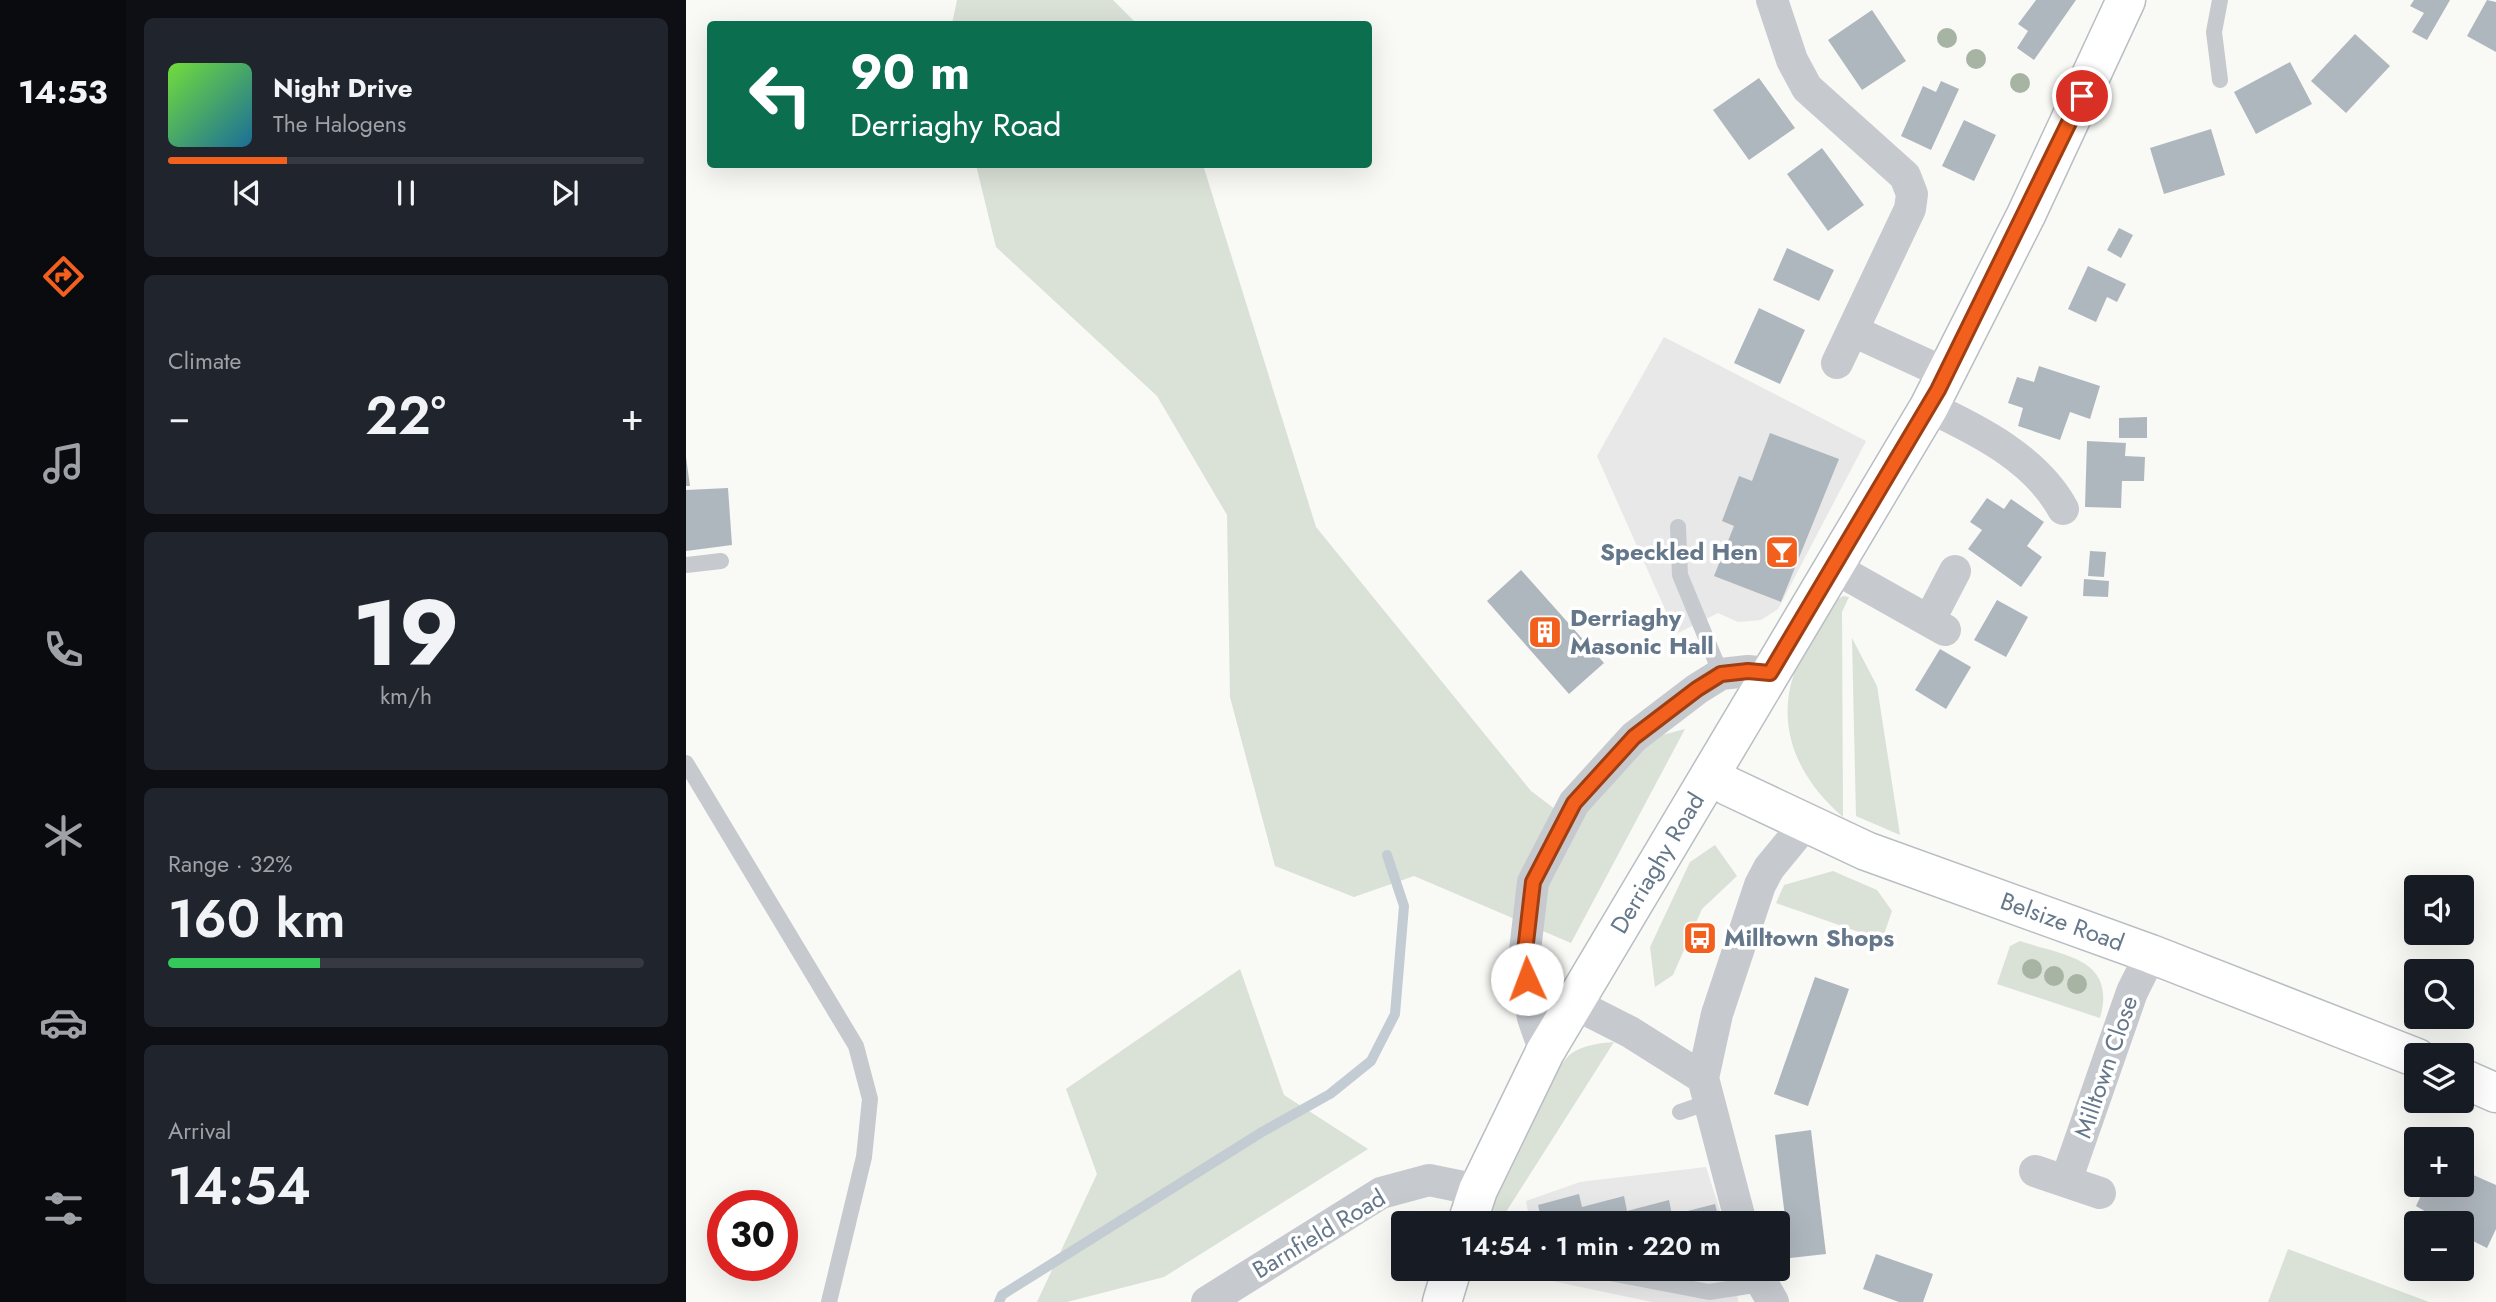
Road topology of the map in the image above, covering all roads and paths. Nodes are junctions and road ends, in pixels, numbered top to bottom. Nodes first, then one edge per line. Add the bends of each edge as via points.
1 (1772, 0) edge
2 (2126, 0) edge
3 (2220, 0) edge
4 (2220, 80) dead end
5 (1853, 331) junction
6 (1837, 363) dead end
7 (1938, 390) junction
8 (2063, 509) dead end
9 (1678, 527) dead end
10 (721, 561) dead end
11 (686, 565) edge
12 (1833, 567) junction
13 (1955, 571) dead end
14 (1770, 673) junction
15 (1721, 674) junction
16 (686, 763) edge
17 (1711, 774) junction
18 (1806, 823) junction
19 (2151, 954) junction
20 (1573, 1003) junction
21 (1545, 1052) junction
22 (2404, 1053) edge
23 (2474, 1083) edge
24 (2496, 1093) edge
25 (1697, 1097) junction
26 (2035, 1171) dead end
27 (2066, 1181) junction
28 (2100, 1193) dead end
29 (1472, 1207) edge
30 (1737, 1211) edge
31 (1448, 1281) edge
32 (1651, 1281) edge
33 (1763, 1285) edge
34 (828, 1302) edge
35 (1207, 1302) edge
36 (1442, 1302) edge

1 - 5 street via 1792,60 1807,88 1905,176 1912,194 1910,209
2 - 7 street, Derriaghy Road
3 - 4 lane via 2214,32
5 - 6 street
5 - 7 street
7 - 8 street via 1974,428 2019,458
7 - 12 street, Derriaghy Road
9 - 15 lane via 1680,575
10 - 11 lane
12 - 13 street via 1937,625
12 - 14 street, Derriaghy Road
14 - 15 street
14 - 17 street, Derriaghy Road
15 - 21 street via 1634,737 1582,793 1533,882 1524,960 1533,1018
16 - 34 lane via 856,1046 870,1099 864,1157
17 - 18 street, Belsize Road
17 - 20 street, Derriaghy Road
18 - 19 street, Belsize Road via 1930,877
18 - 25 street via 1769,868 1749,915 1717,1014
19 - 22 street, Belsize Road
19 - 27 street, Milltown Close via 2132,992
20 - 21 street, Derriaghy Road
20 - 25 street via 1630,1031
21 - 29 street, Derriaghy Road
23 - 24 street
25 - 30 street
26 - 27 street
27 - 28 street
29 - 35 street, Barnfield Road via 1429,1180 1381,1192
31 - 36 street
32 - 33 lane via 1709,1292

